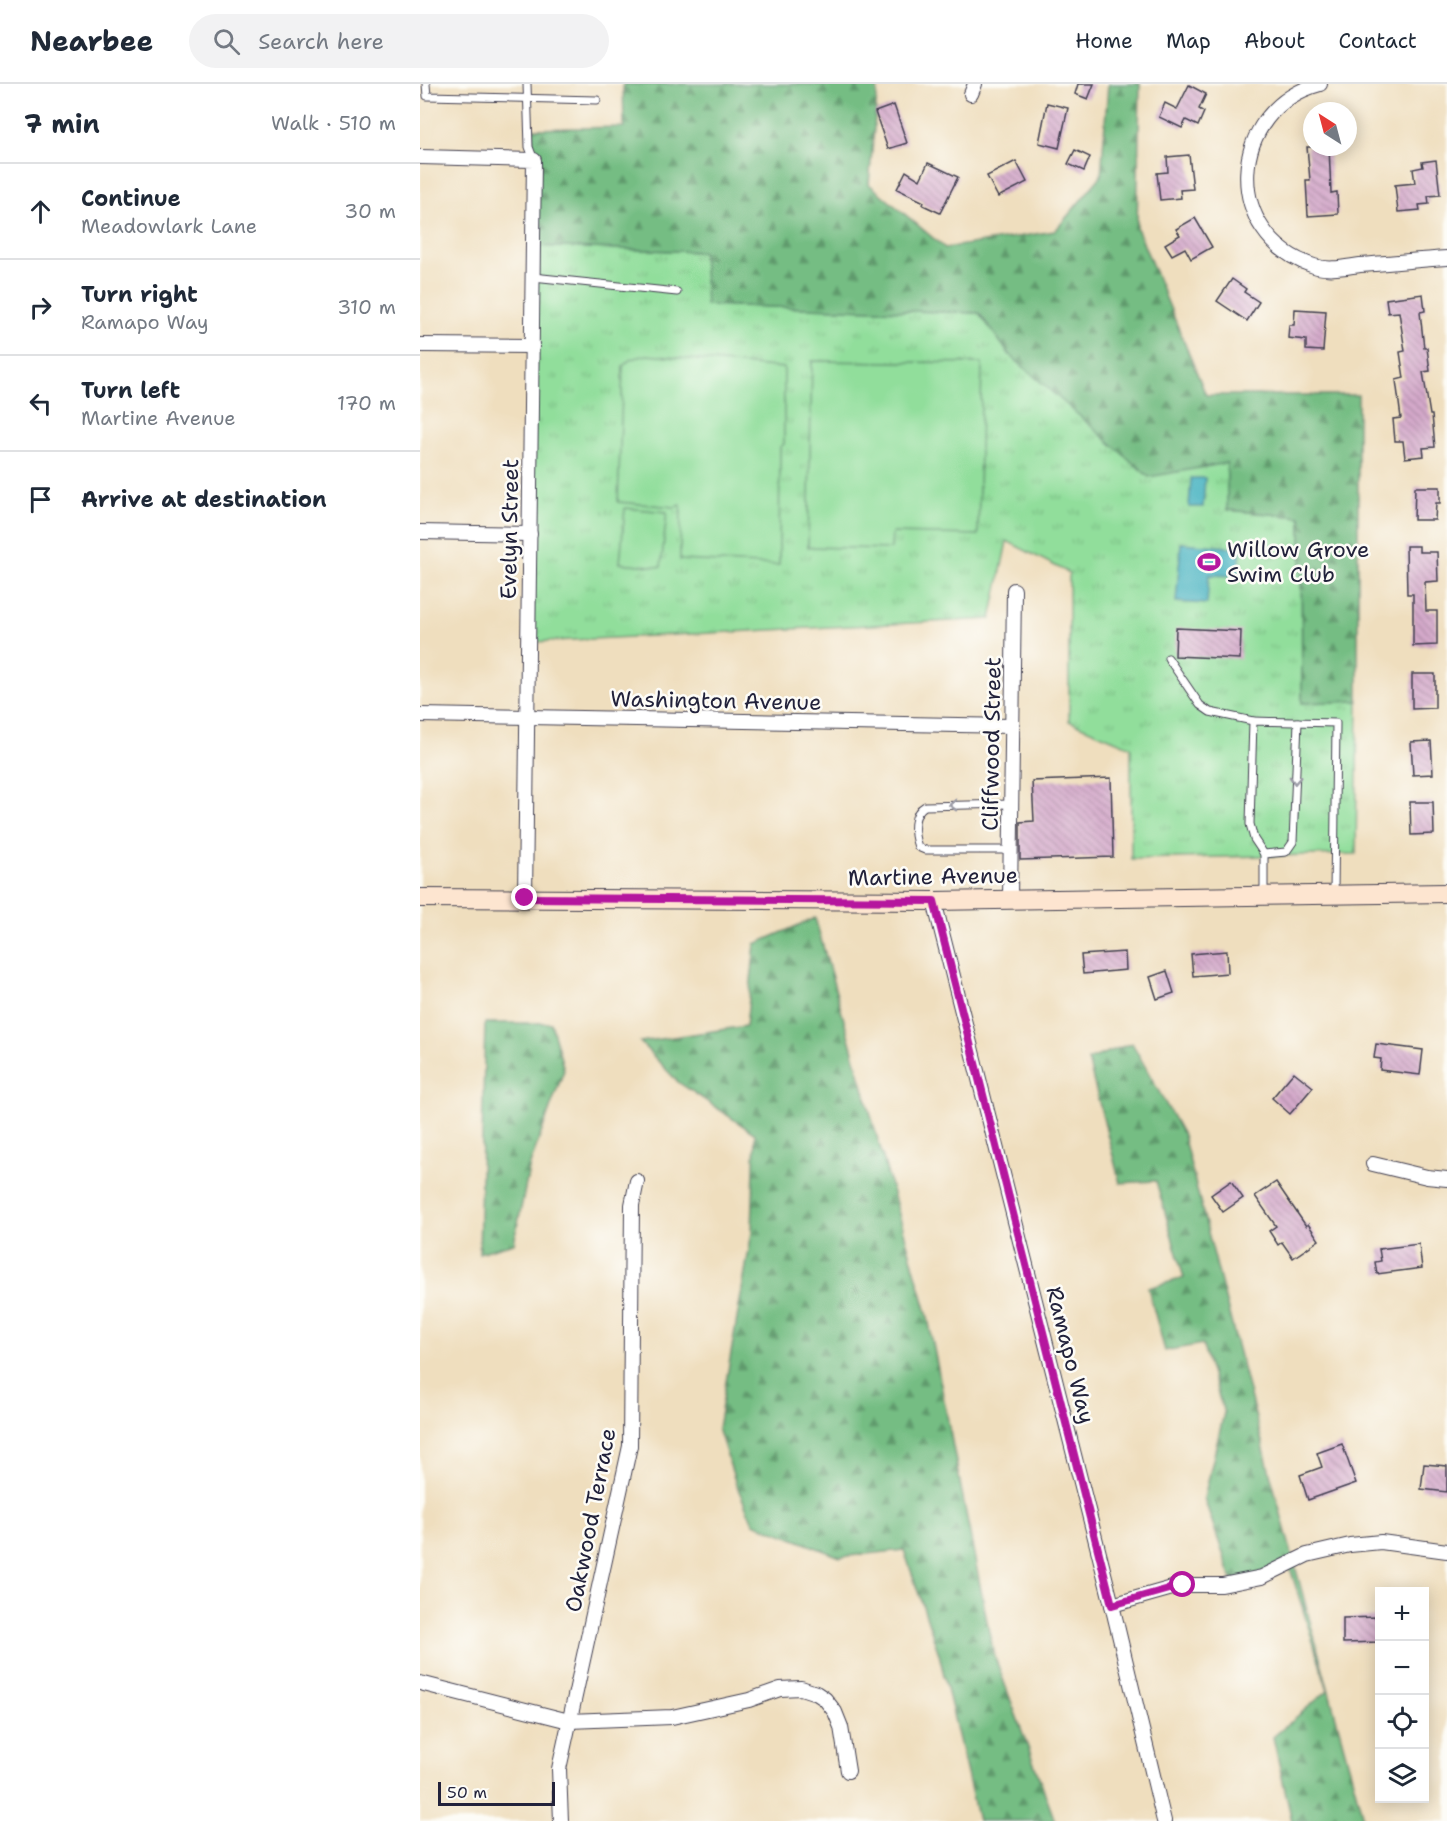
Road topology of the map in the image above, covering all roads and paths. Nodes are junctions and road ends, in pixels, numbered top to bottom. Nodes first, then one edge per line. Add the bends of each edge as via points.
1 (426, 84) edge
2 (527, 84) edge
3 (1320, 84) edge
4 (527, 98) junction
5 (597, 100) dead end
6 (420, 157) edge
7 (534, 160) junction
8 (1447, 258) edge
9 (533, 276) junction
10 (676, 292) dead end
11 (420, 345) edge
12 (532, 346) junction
13 (420, 532) edge
14 (530, 534) junction
15 (1014, 590) dead end
16 (1168, 658) dead end
17 (420, 716) edge
18 (528, 718) junction
19 (1254, 721) junction
20 (1298, 722) junction
21 (1012, 726) junction
22 (1011, 804) junction
23 (1011, 850) junction
24 (1264, 854) junction
25 (1447, 893) edge
26 (1334, 895) junction
27 (1264, 896) junction
28 (420, 898) edge
29 (525, 898) junction
30 (1010, 899) junction
31 (934, 901) junction
32 (1373, 1164) dead end
33 (1447, 1179) edge
34 (637, 1181) dead end
35 (1447, 1551) edge
36 (1112, 1605) junction
37 (420, 1683) edge
38 (569, 1721) junction
39 (848, 1771) dead end
40 (561, 1821) edge
41 (1164, 1821) edge

1 - 4 lane via 427,96
2 - 4 lane
3 - 8 street via 1282,102 1253,141 1246,180 1256,218 1267,234 1297,259 1325,268
4 - 5 lane
4 - 7 lane via 529,147
6 - 7 street
7 - 9 street, Evelyn Street
9 - 10 lane
9 - 12 street, Evelyn Street
11 - 12 street
12 - 14 street, Evelyn Street
13 - 14 street
14 - 18 street, Evelyn Street
15 - 21 street, Cliffwood Street
16 - 19 lane via 1200,705 1210,712
17 - 18 street, Washington Avenue
18 - 21 street, Washington Avenue
18 - 29 street, Evelyn Street
19 - 20 lane
19 - 24 lane via 1250,824
20 -> 24 lane via 1293,842 1286,852
20 - 26 lane via 1336,723
21 - 22 street, Cliffwood Street
22 - 23 street, Cliffwood Street
22 -> 23 lane via 926,806 915,820 918,847 925,850
23 - 30 street, Cliffwood Street
24 - 27 lane
25 - 26 main road, Martine Avenue
26 - 27 main road, Martine Avenue
27 - 30 main road, Martine Avenue
28 - 29 main road, Martine Avenue
29 - 31 main road, Martine Avenue
30 - 31 main road, Martine Avenue
31 - 36 street, Ramapo Way
32 - 33 street
34 - 38 street, Oakwood Terrace via 633,1205 630,1446
35 - 36 street via 1381,1542 1350,1545 1307,1555 1262,1577 1222,1585 1183,1585
36 - 41 street, Ramapo Way
37 - 38 street
38 - 39 street via 672,1717 780,1689 801,1688 825,1699 835,1712
38 - 40 street via 559,1769

